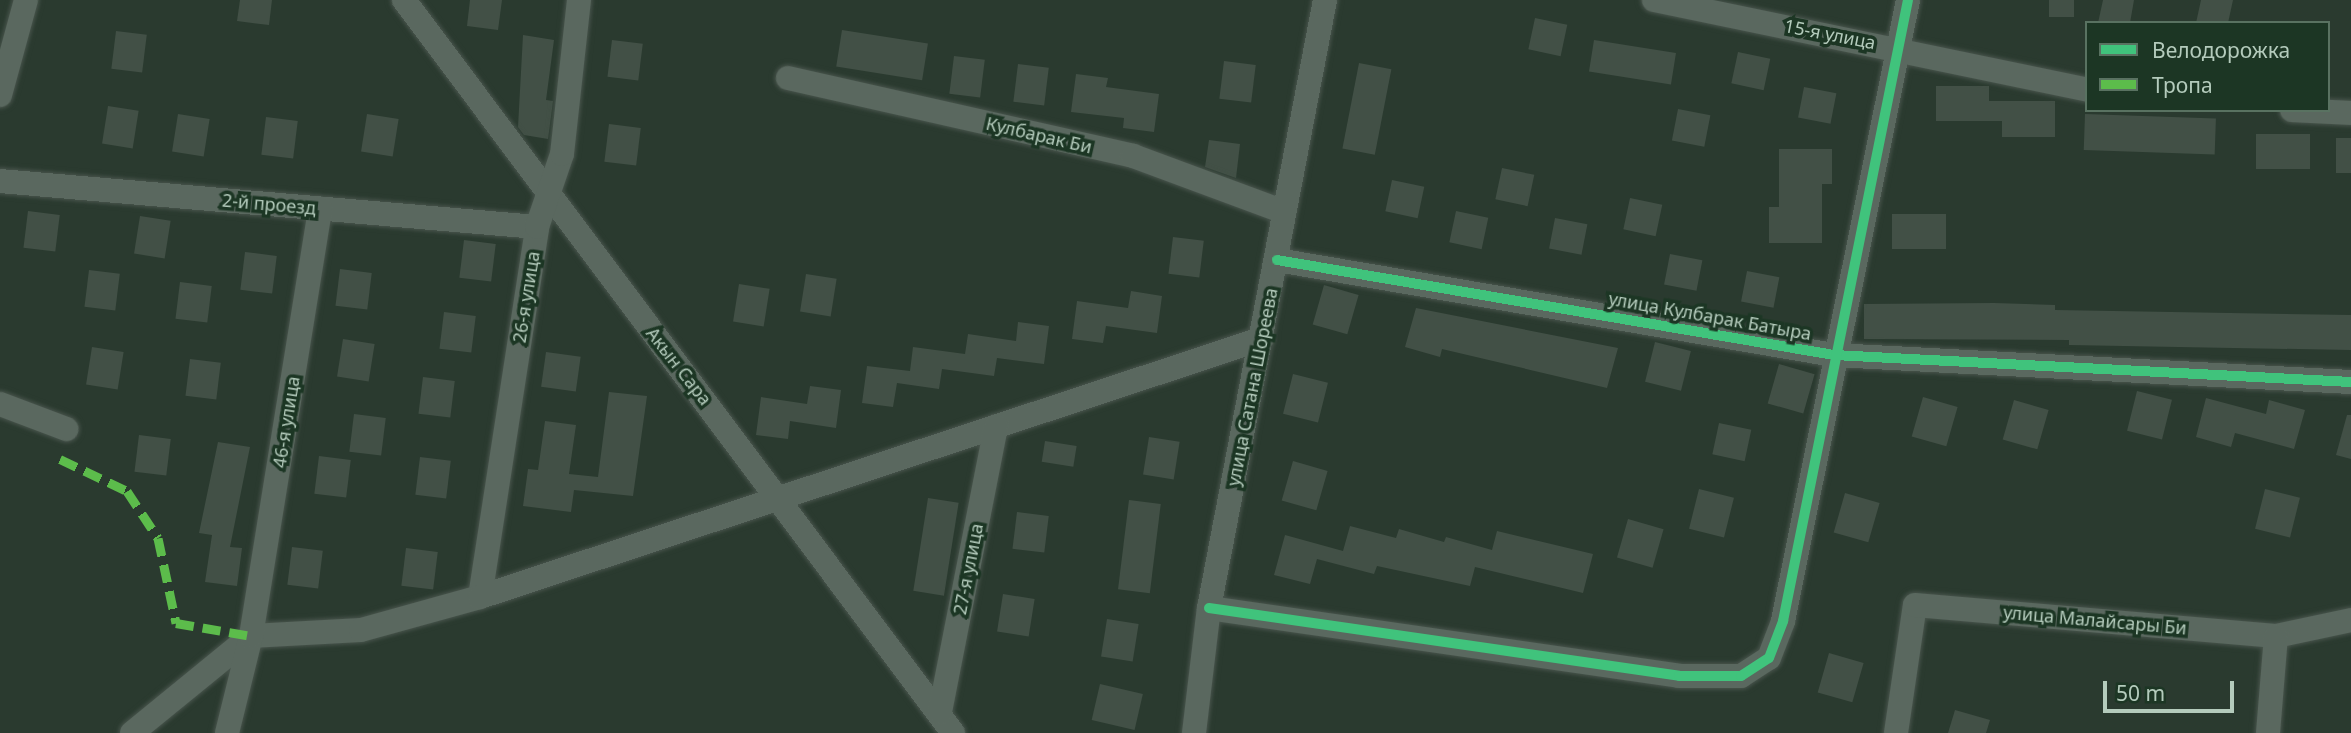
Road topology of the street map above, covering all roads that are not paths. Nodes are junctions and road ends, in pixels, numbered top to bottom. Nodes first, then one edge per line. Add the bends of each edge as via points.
1 (404, 0) edge
2 (579, 0) edge
3 (1325, 0) edge
4 (1654, 0) edge
5 (1908, 0) edge
6 (19, 2) edge
7 (1898, 47) junction
8 (788, 78) dead end
9 (2085, 90) edge
10 (0, 95) edge
11 (2330, 112) edge
12 (2351, 113) edge
13 (0, 181) edge
14 (551, 199) junction
15 (320, 209) junction
16 (1284, 212) junction
17 (537, 227) junction
18 (1277, 260) junction
19 (1261, 339) junction
20 (1833, 355) junction
21 (2351, 382) edge
22 (0, 404) edge
23 (996, 426) junction
24 (66, 429) dead end
25 (780, 498) junction
26 (480, 597) junction
27 (1209, 608) junction
28 (2351, 620) edge
29 (251, 636) junction
30 (2276, 636) junction
31 (946, 723) edge
32 (230, 732) edge
33 (132, 733) edge
34 (1194, 733) edge
35 (1896, 733) edge
36 (2268, 733) edge

1 - 14 street, Акын Сара
2 - 14 street, 26-я улица via 562,154
3 - 16 street, улица Сатана Шореева
4 - 7 street, 15-я улица
5 - 7 street
6 - 10 street
7 - 9 street, 15-я улица
7 - 20 street
8 - 16 street, Кулбарак Би via 1133,156
11 - 12 street
13 - 15 street, 2-й проезд
14 - 17 street, 26-я улица
14 - 25 street, Акын Сара
15 - 17 street, 2-й проезд
15 - 29 street, 46-я улица
16 - 18 street, улица Сатана Шореева
17 - 26 street, 26-я улица
18 - 19 street, улица Сатана Шореева
18 - 20 street, улица Кулбарак Батыра
19 - 23 street
19 - 27 street, улица Сатана Шореева
20 - 21 street, улица Кулбарак Батыра
20 - 27 street via 1783,621 1769,658 1741,676 1679,676
22 - 24 street
23 - 25 street
23 - 31 street, 27-я улица
25 - 26 street
25 - 31 street, Акын Сара
26 - 29 street via 361,630
27 - 34 street, улица Сатана Шореева
28 - 30 street, улица Малайcары Би
29 - 32 street, 46-я улица
29 - 33 street
30 - 35 street, улица Малайcары Би via 1916,605
30 - 36 street

